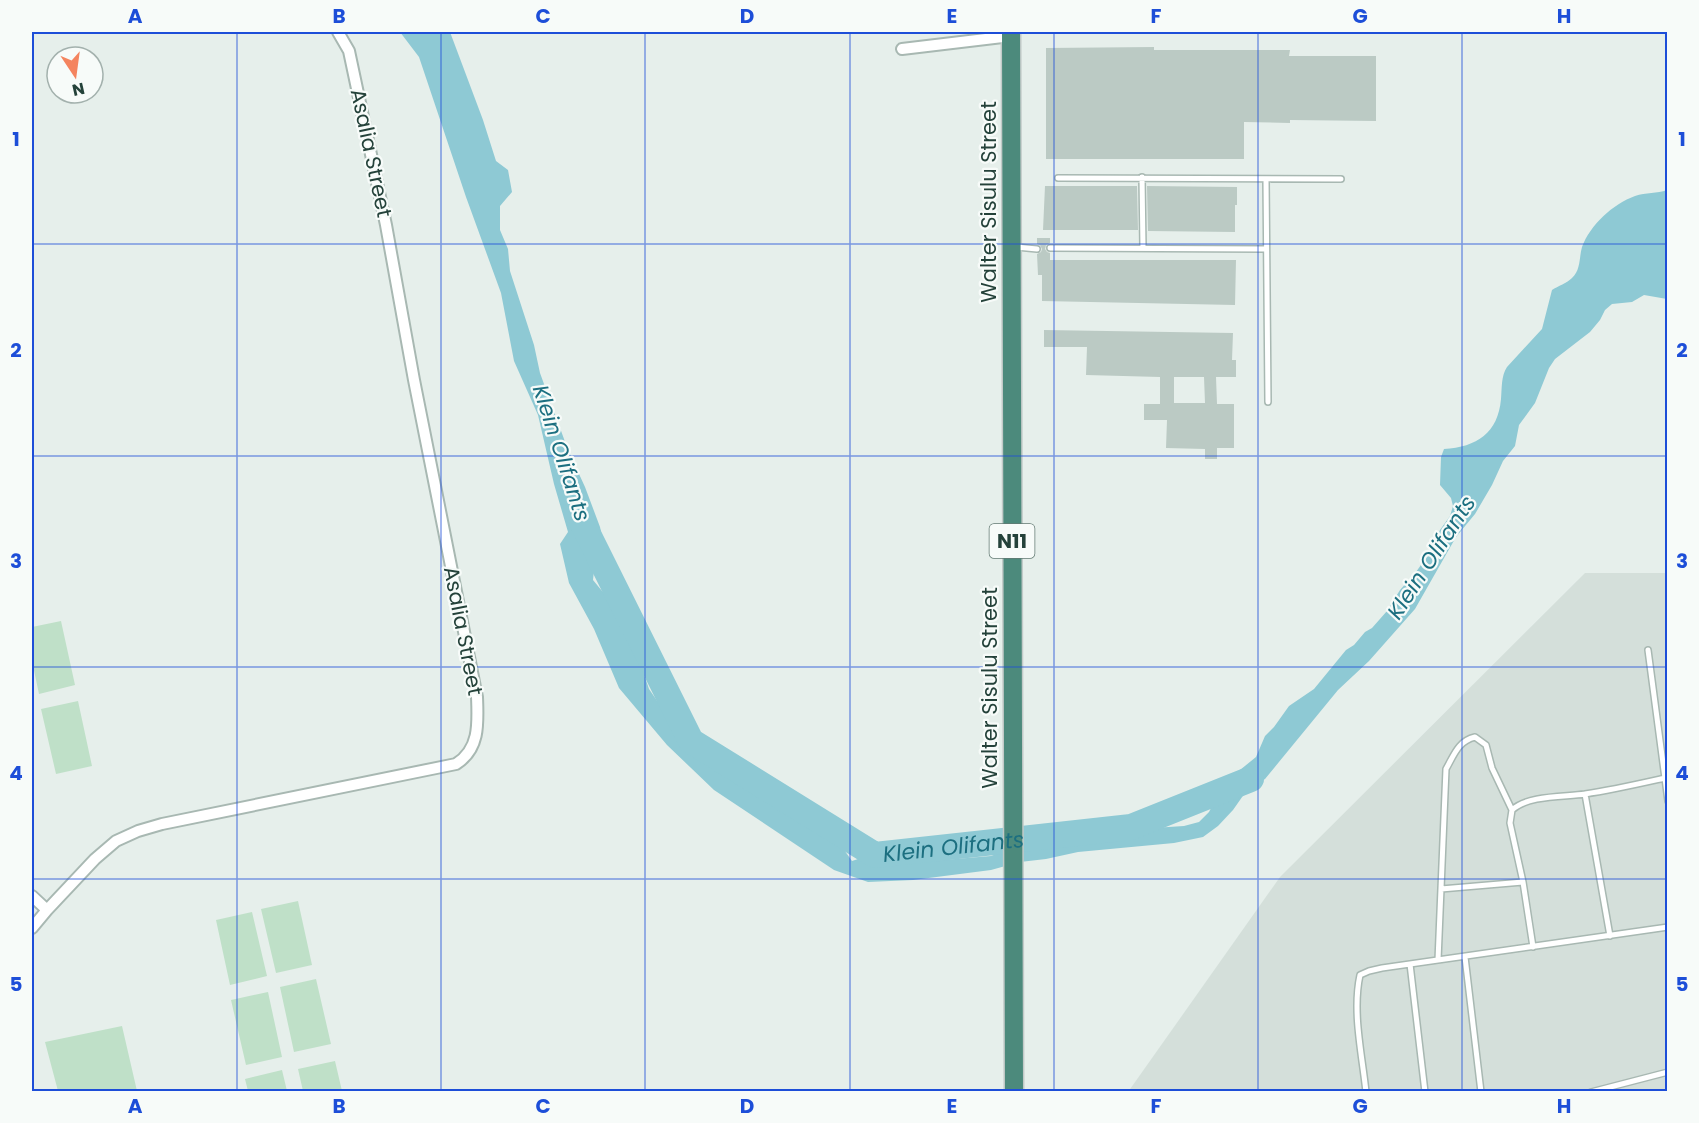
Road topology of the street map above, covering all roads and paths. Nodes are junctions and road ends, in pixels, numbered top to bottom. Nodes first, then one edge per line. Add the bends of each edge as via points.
1 (338, 32) edge
2 (1011, 34) edge
3 (902, 48) dead end
4 (1142, 177) junction
5 (1058, 178) dead end
6 (1266, 179) junction
7 (1341, 179) dead end
8 (1011, 247) junction
9 (1050, 248) dead end
10 (1143, 248) junction
11 (1037, 249) dead end
12 (1266, 249) junction
13 (1268, 402) dead end
14 (1648, 650) dead end
15 (1665, 778) junction
16 (1585, 794) junction
17 (1668, 801) edge
18 (1512, 810) junction
19 (1523, 882) junction
20 (1441, 889) junction
21 (32, 896) edge
22 (47, 910) junction
23 (1668, 927) edge
24 (32, 928) edge
25 (1610, 936) junction
26 (1533, 947) junction
27 (1465, 957) junction
28 (1438, 960) junction
29 (1410, 964) junction
30 (1668, 1072) edge
31 (1014, 1092) edge
32 (1366, 1092) edge
33 (1425, 1092) edge
34 (1481, 1092) edge
35 (1591, 1092) edge

1 - 22 street, Asalia Street via 349,51 386,225 477,697 477,733 466,758 456,764 138,831 116,841 95,859
2 - 3 street
2 - 8 highway, Walter Sisulu Street / N11
4 - 5 lane
4 - 6 lane
4 - 10 lane
6 - 7 lane
6 - 12 lane
8 - 11 lane
8 - 31 highway, Walter Sisulu Street / N11
9 - 10 lane
10 - 12 lane
12 - 13 lane
14 - 15 lane
15 - 16 lane
15 - 17 lane
16 - 18 lane via 1544,798
16 - 25 lane
18 - 19 lane via 1510,823
18 - 20 lane via 1486,745 1475,737 1466,739 1446,769
19 - 20 lane
19 - 26 lane
20 - 28 lane
21 - 22 street
22 - 24 street, Asalia Street
23 - 25 lane
25 - 26 lane
26 - 27 lane
27 - 28 lane
27 - 34 lane
28 - 29 lane
29 - 32 lane via 1360,975 1359,1025
29 - 33 lane
30 - 35 lane

